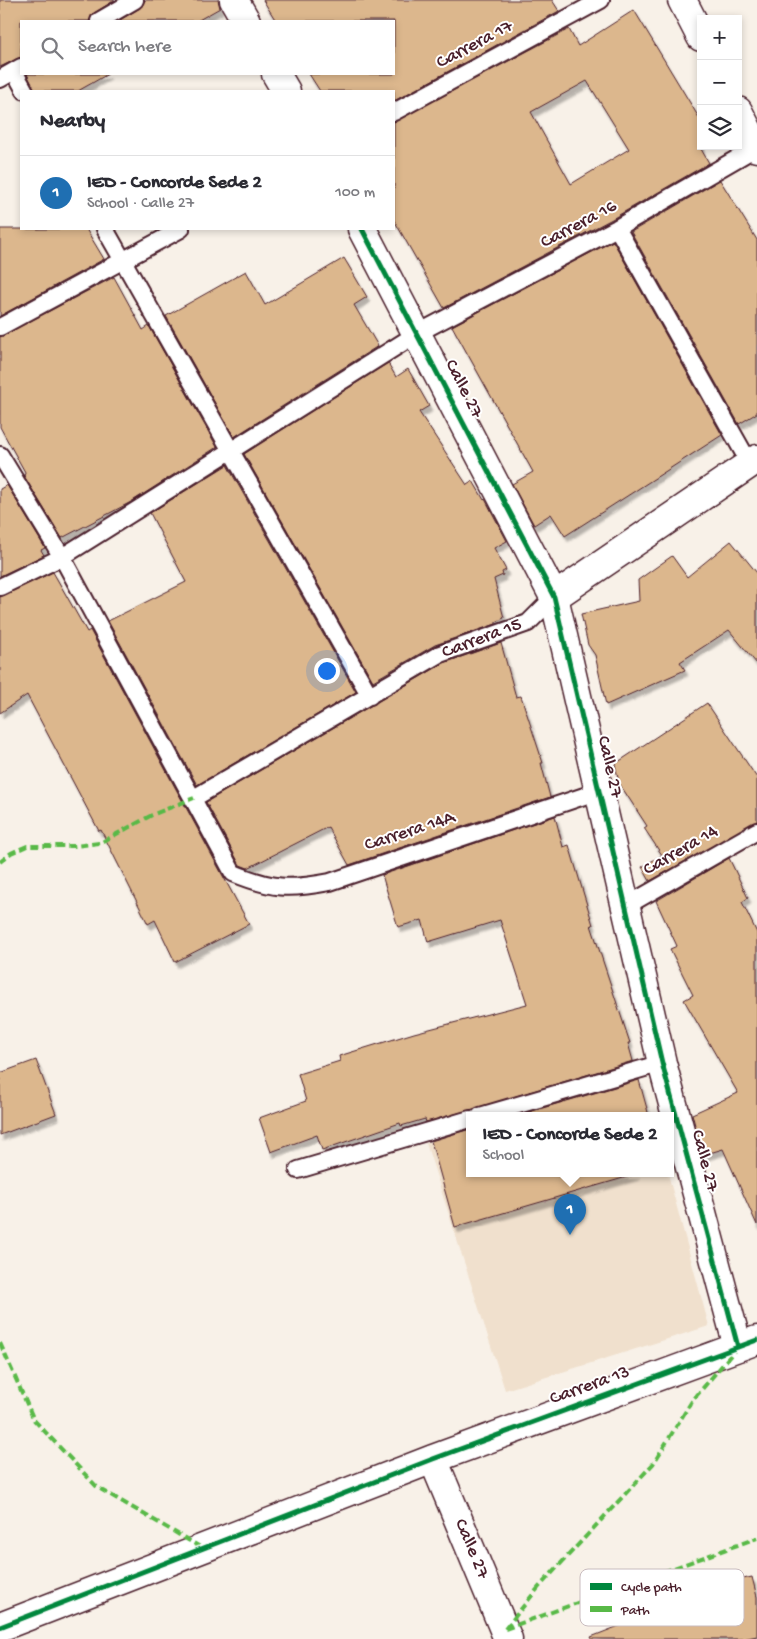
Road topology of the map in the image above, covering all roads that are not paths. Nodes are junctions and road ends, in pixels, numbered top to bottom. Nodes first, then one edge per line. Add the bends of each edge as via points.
1 (135, 0) edge
2 (234, 0) edge
3 (601, 0) edge
4 (682, 0) edge
5 (101, 20) edge
6 (245, 20) edge
7 (697, 30) edge
8 (12, 72) edge
9 (277, 75) edge
10 (24, 90) edge
11 (285, 90) edge
12 (395, 111) edge
13 (742, 119) edge
14 (757, 147) edge
15 (617, 228) junction
16 (106, 230) edge
17 (179, 230) edge
18 (363, 230) edge
19 (124, 260) junction
20 (0, 327) edge
21 (418, 334) junction
22 (231, 453) junction
23 (0, 455) edge
24 (753, 462) edge
25 (62, 557) junction
26 (0, 587) edge
27 (554, 597) junction
28 (370, 696) junction
29 (599, 791) junction
30 (194, 798) junction
31 (757, 831) edge
32 (626, 906) junction
33 (662, 1063) junction
34 (494, 1112) edge
35 (466, 1120) edge
36 (298, 1170) dead end
37 (748, 1343) edge
38 (433, 1459) junction
39 (0, 1627) edge
40 (508, 1639) edge

1 - 5 lane
2 - 6 street
3 - 12 lane, Carrera 17
4 - 7 street
8 - 10 lane
9 - 11 street
13 - 14 street
14 - 15 lane, Carrera 16
15 - 21 lane, Carrera 16
15 - 24 lane
16 - 19 lane
17 - 19 lane
18 - 21 street, Calle 27
19 - 20 lane
19 - 22 lane
21 - 22 lane, Carrera 16
21 - 27 street, Calle 27
22 - 25 lane, Carrera 16
22 - 28 lane
23 - 25 lane
24 - 27 street, Carrera 15
25 - 26 lane, Carrera 16
25 - 30 lane
27 - 28 lane, Carrera 15 via 528,622 440,654
27 - 29 street, Calle 27
28 - 30 lane, Carrera 15
29 - 30 lane, Carrera 14A via 330,882 276,888 233,873
29 - 32 street, Calle 27
31 - 32 lane, Carrera 14
32 - 33 street, Calle 27
33 - 34 lane
33 - 37 street, Calle 27
35 - 36 lane
37 - 38 street, Carrera 13
38 - 39 street, Carrera 13
38 - 40 street, Calle 27

